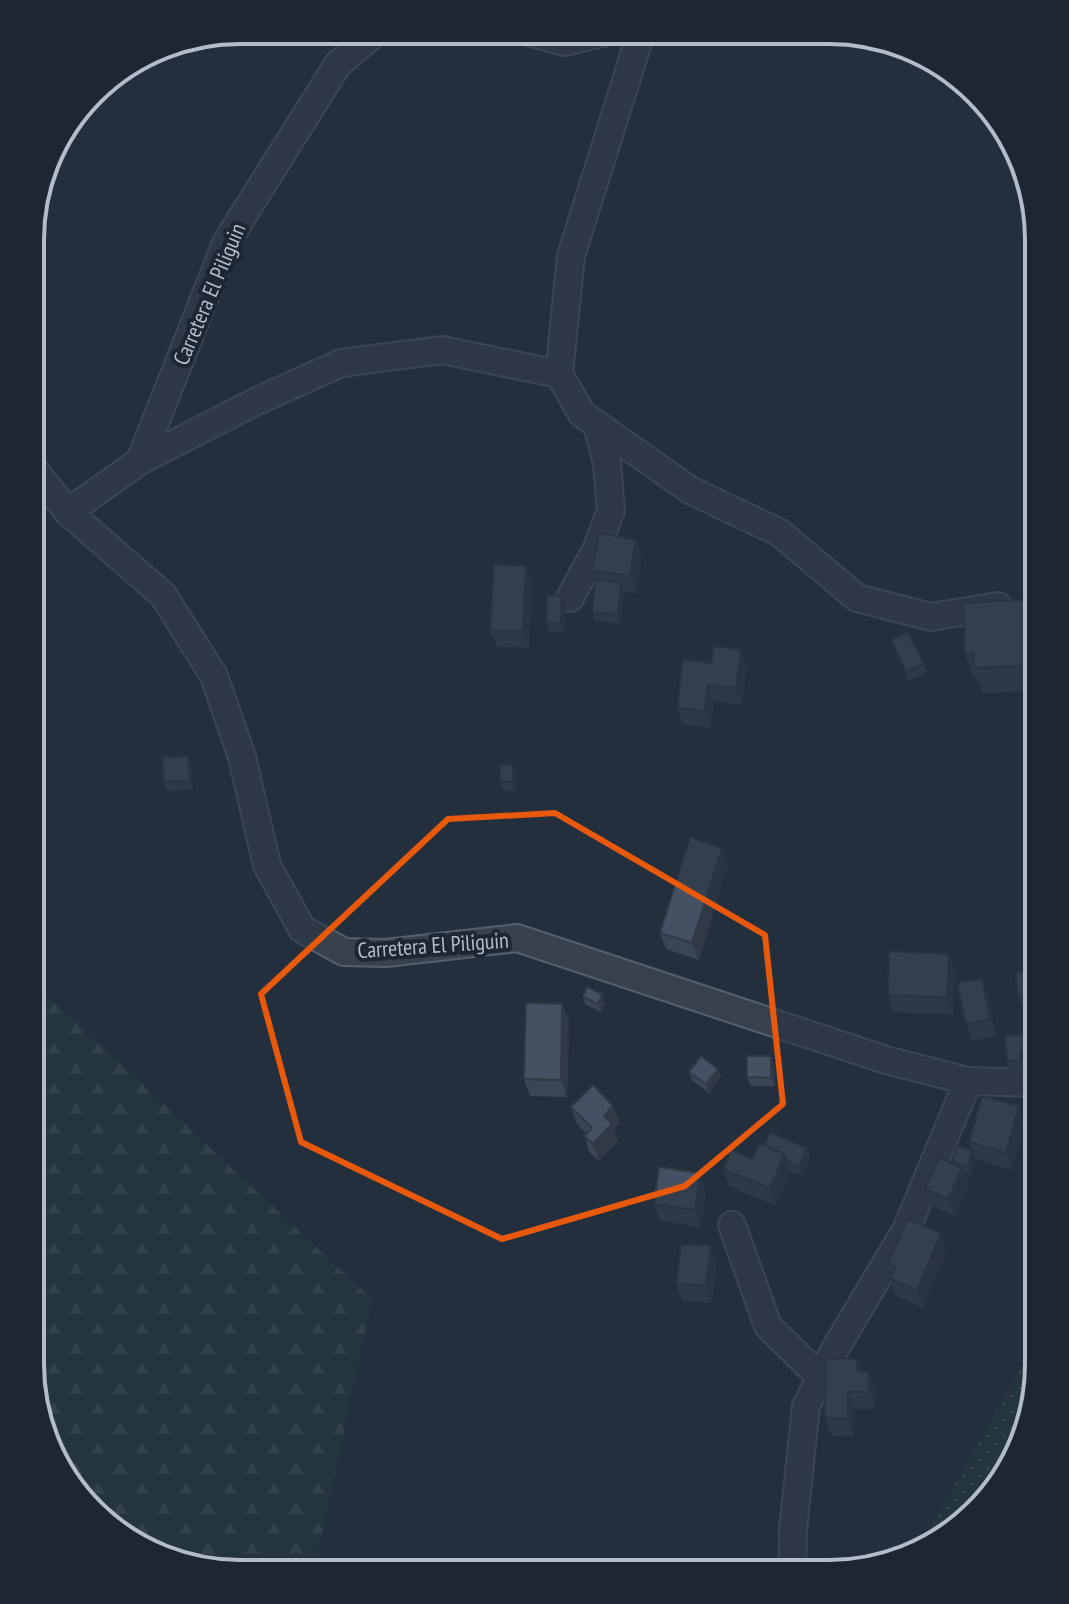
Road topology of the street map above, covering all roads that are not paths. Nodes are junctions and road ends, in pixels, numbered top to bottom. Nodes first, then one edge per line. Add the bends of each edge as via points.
1 (362, 44) edge
2 (638, 44) edge
3 (559, 374) junction
4 (597, 425) junction
5 (140, 461) junction
6 (44, 482) edge
7 (68, 512) junction
8 (570, 598) dead end
9 (1021, 603) edge
10 (968, 1081) junction
11 (1025, 1083) edge
12 (732, 1225) dead end
13 (820, 1377) junction
14 (792, 1560) edge

1 - 5 street, Carretera El Piliguin via 338,64 227,241
2 - 3 street via 571,256
3 - 4 street via 582,414
3 - 5 street via 442,350 341,363
4 - 8 street via 611,510
4 - 9 street via 690,490 780,533 857,598 931,617
5 - 7 street
6 - 7 street, Carretera El Piliguin
7 - 10 street, Carretera El Piliguin via 163,595 214,676 242,757 267,865 302,929 344,952 386,953 517,938 886,1060
10 - 11 street, Carretera El Piliguin
10 - 13 street via 906,1230
12 - 13 street via 768,1326
13 - 14 street via 806,1406

